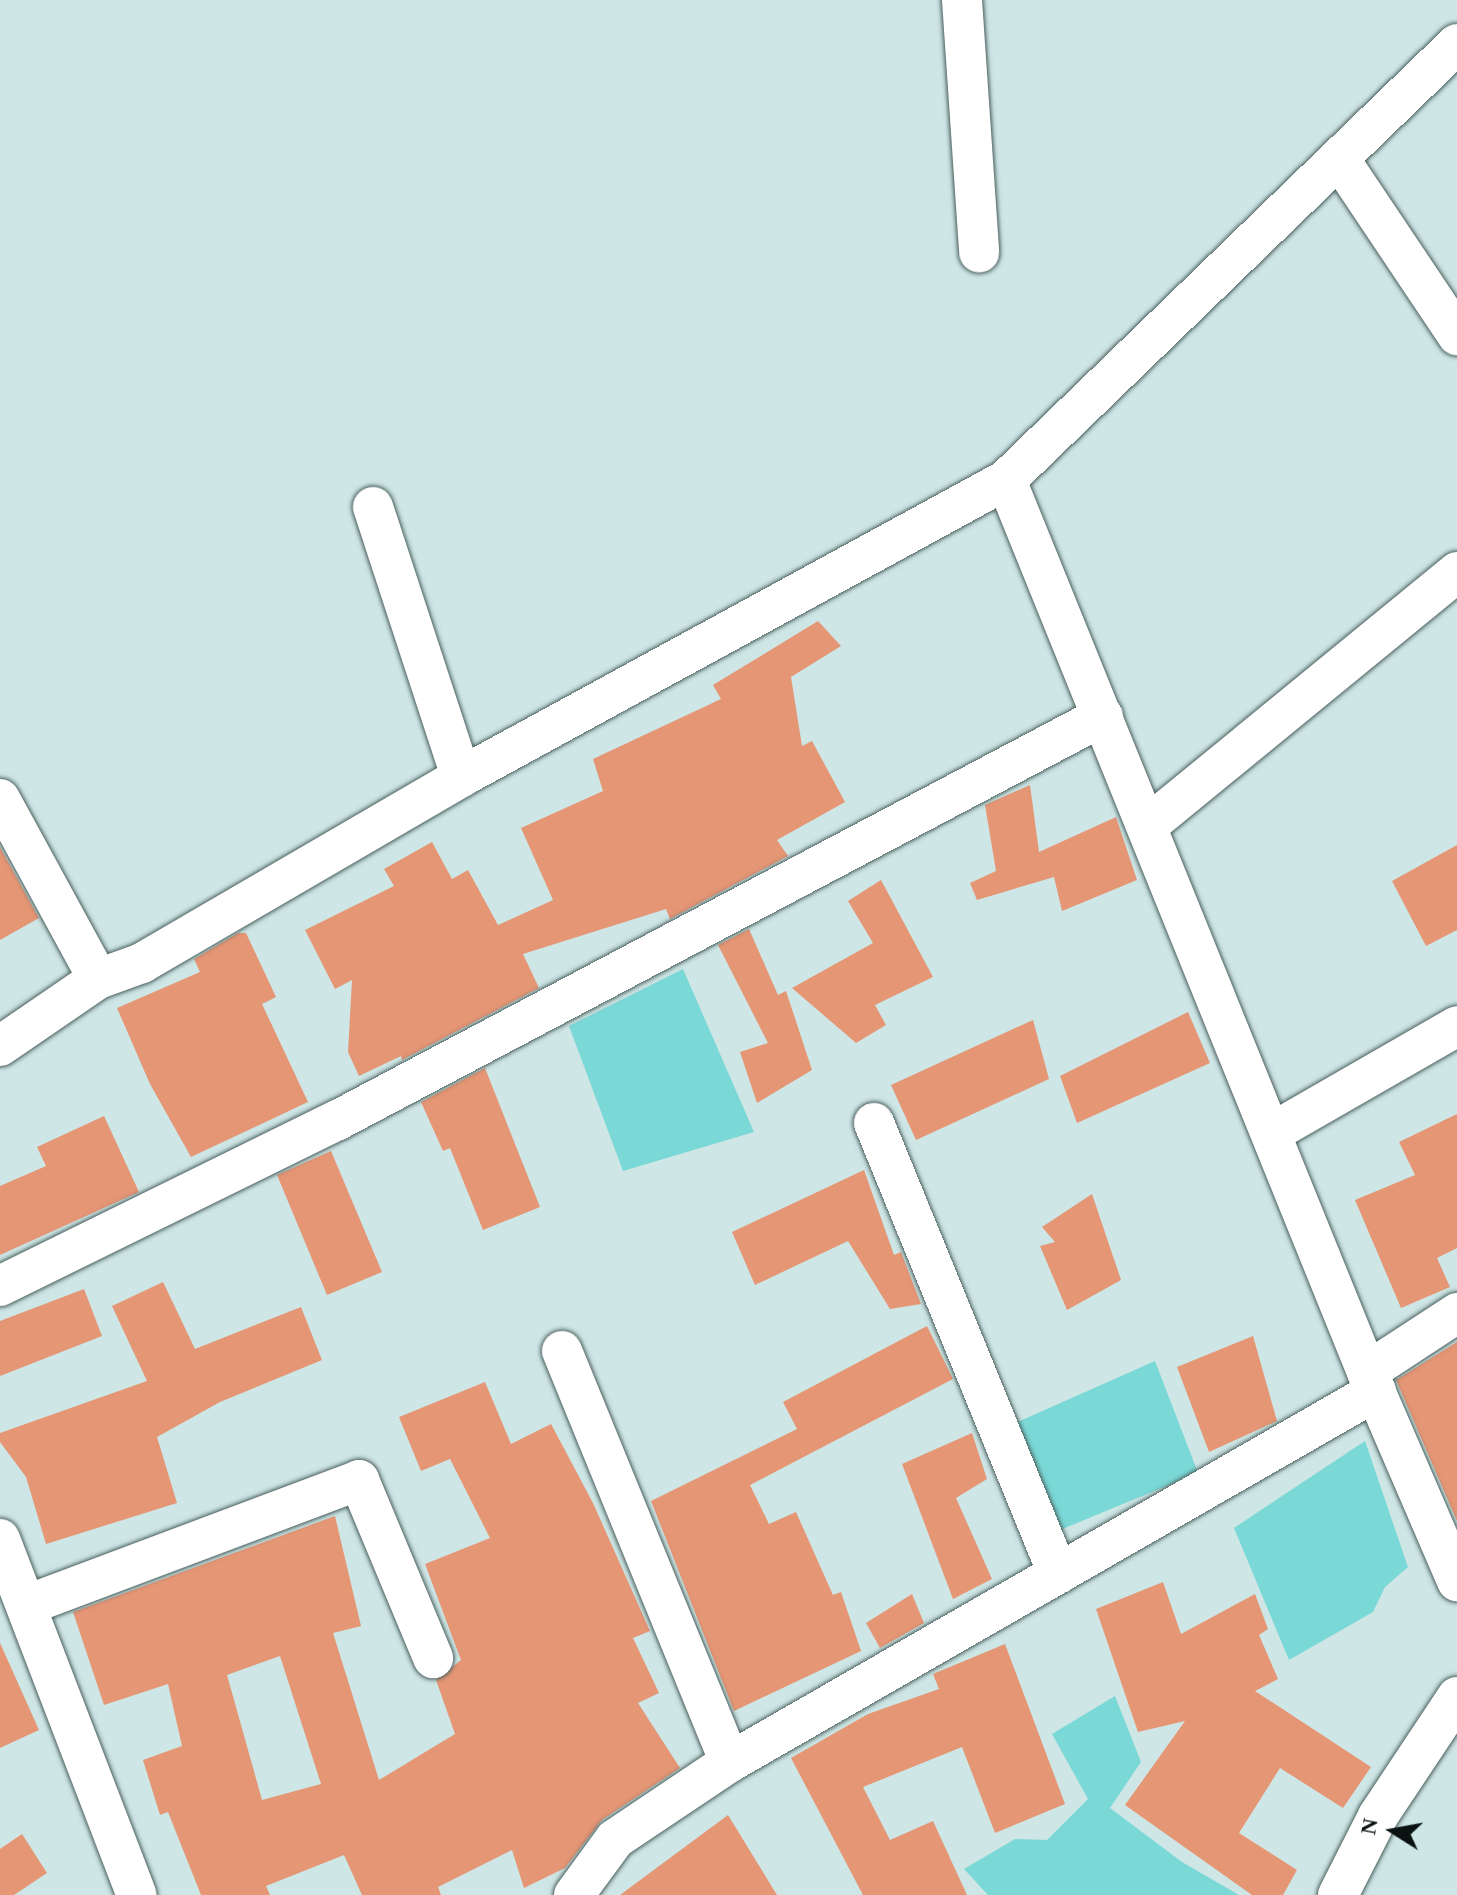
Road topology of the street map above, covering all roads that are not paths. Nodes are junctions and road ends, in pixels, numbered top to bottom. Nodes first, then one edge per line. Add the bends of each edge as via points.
1 (962, 0) edge
2 (1457, 44) edge
3 (1340, 160) junction
4 (979, 252) dead end
5 (1457, 335) edge
6 (1006, 480) junction
7 (373, 507) dead end
8 (1457, 572) edge
9 (1103, 716) junction
10 (461, 777) junction
11 (0, 799) edge
12 (1147, 826) junction
13 (98, 979) junction
14 (1457, 1026) edge
15 (0, 1046) edge
16 (874, 1123) dead end
17 (1273, 1132) junction
18 (0, 1286) edge
19 (1457, 1313) edge
20 (562, 1351) dead end
21 (1371, 1382) junction
22 (1448, 1538) edge
23 (0, 1539) edge
24 (1058, 1574) junction
25 (1457, 1581) edge
26 (27, 1605) junction
27 (433, 1658) dead end
28 (1457, 1697) edge
29 (730, 1762) junction
30 (137, 1895) edge
31 (574, 1895) edge
32 (1338, 1895) edge

1 - 4 street
2 - 3 street
3 - 5 street
3 - 6 street
6 - 9 street
6 - 10 street
7 - 10 street
8 - 12 street
9 - 12 street
9 - 18 street via 338,1120
10 - 13 street via 142,963
11 - 13 street
12 - 17 street
13 - 15 street
14 - 17 street
16 - 24 street
17 - 21 street
19 - 21 street
20 - 29 street
21 - 22 street
21 - 24 street
22 - 25 street
23 - 26 street
24 - 29 street
26 - 27 street via 359,1480
26 - 30 street via 102,1816
28 - 32 street via 1378,1816
29 - 31 street via 615,1839

